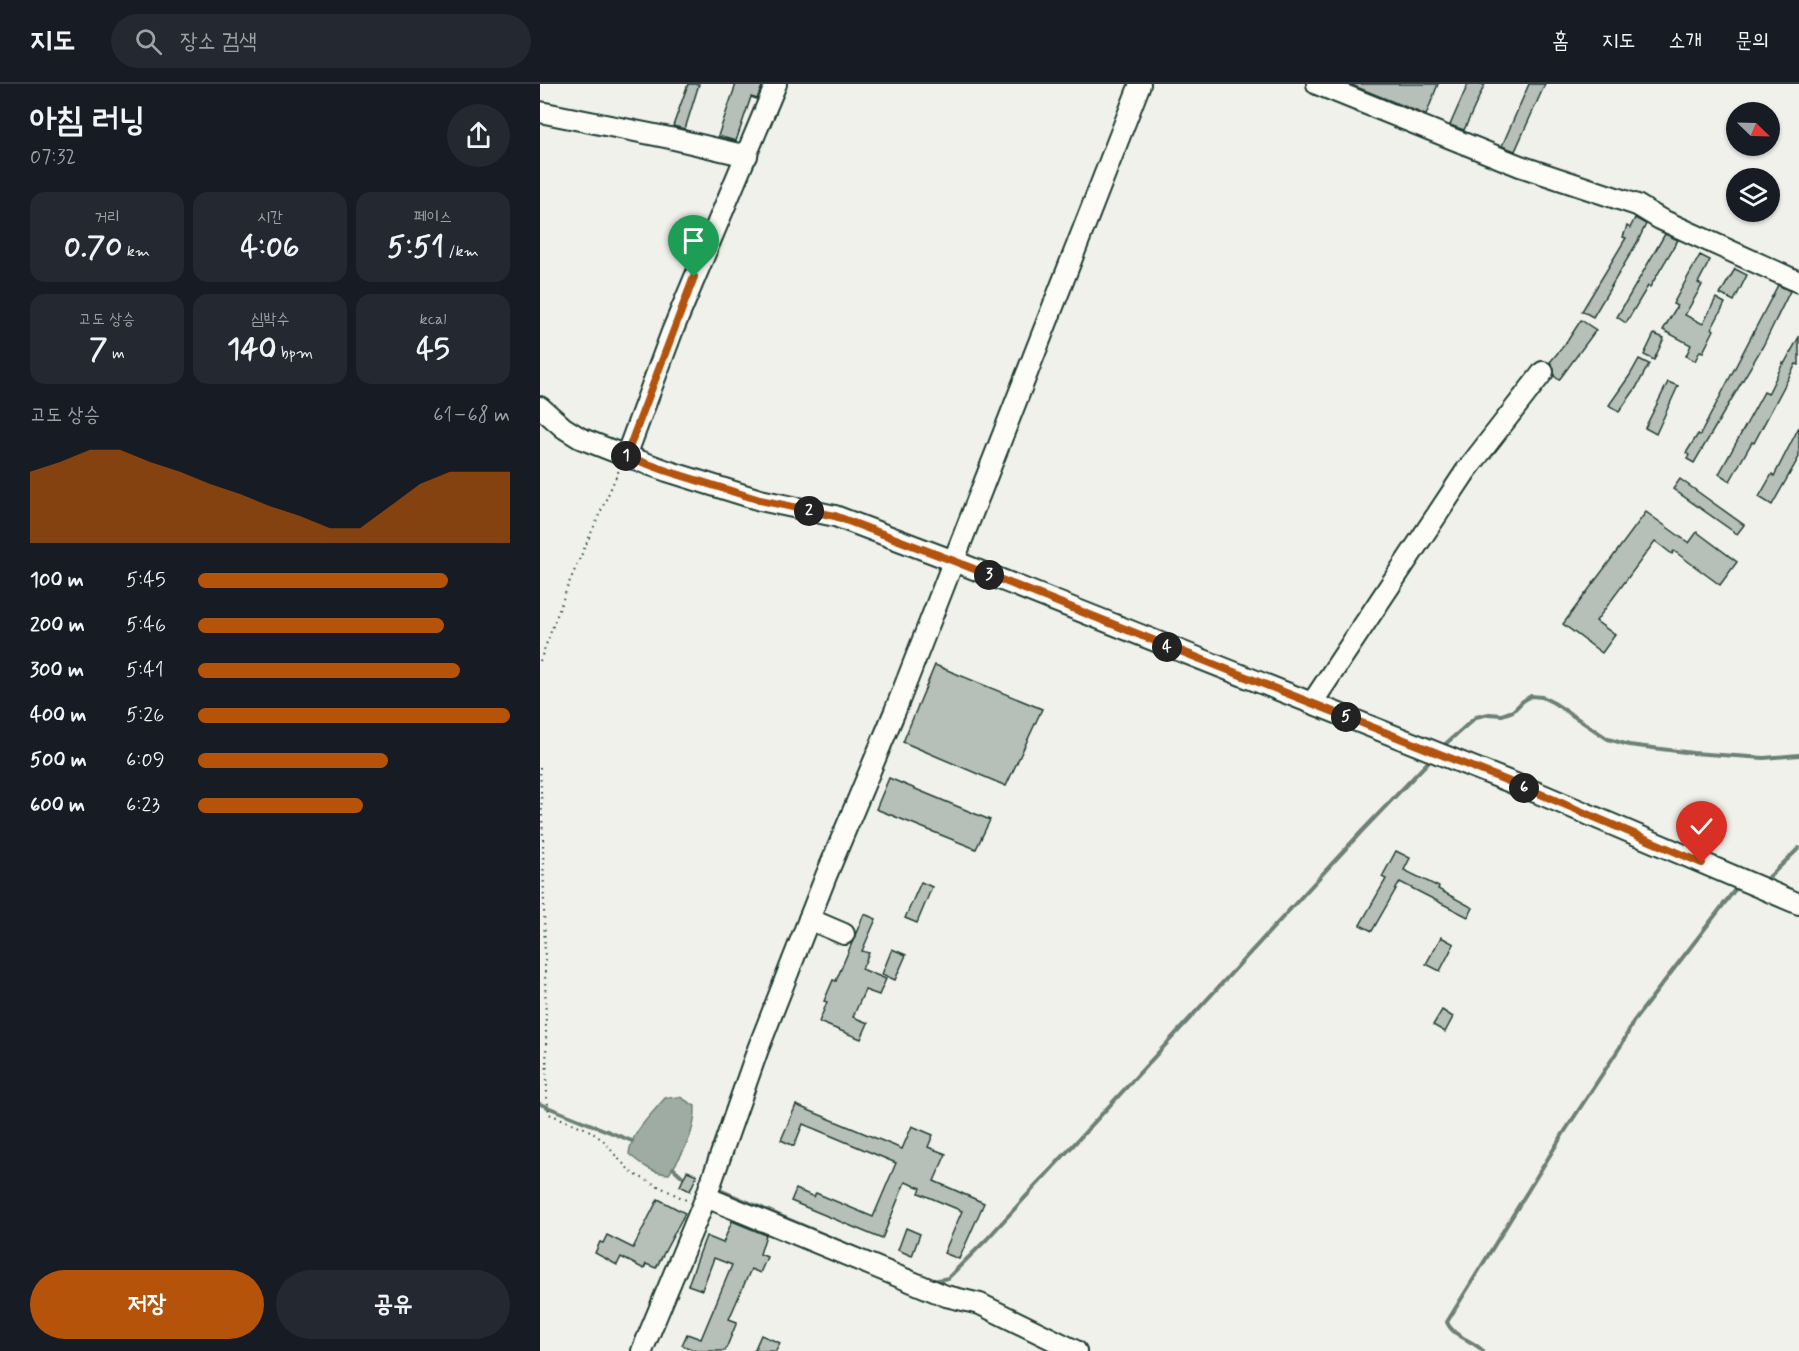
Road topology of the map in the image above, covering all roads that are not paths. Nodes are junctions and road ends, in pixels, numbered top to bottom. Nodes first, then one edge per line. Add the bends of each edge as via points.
1 (776, 84) edge
2 (1140, 84) edge
3 (1317, 84) edge
4 (540, 112) edge
5 (747, 156) junction
6 (1799, 282) edge
7 (1543, 372) dead end
8 (540, 407) edge
9 (626, 456) junction
10 (954, 561) junction
11 (1312, 703) junction
12 (1799, 904) edge
13 (808, 919) junction
14 (844, 934) dead end
15 (704, 1202) junction
16 (642, 1351) edge
17 (1076, 1351) edge

1 - 5 street
2 - 10 street
3 - 6 street via 1520,166 1637,205
4 - 5 street
5 - 9 street via 672,332
7 - 11 street via 1466,471
8 - 9 street via 580,438
9 - 10 street via 760,500 835,516
10 - 11 street
10 - 13 street
11 - 12 street via 1538,793
13 - 14 street
13 - 15 street
15 - 16 street
15 - 17 street via 946,1296 980,1304

